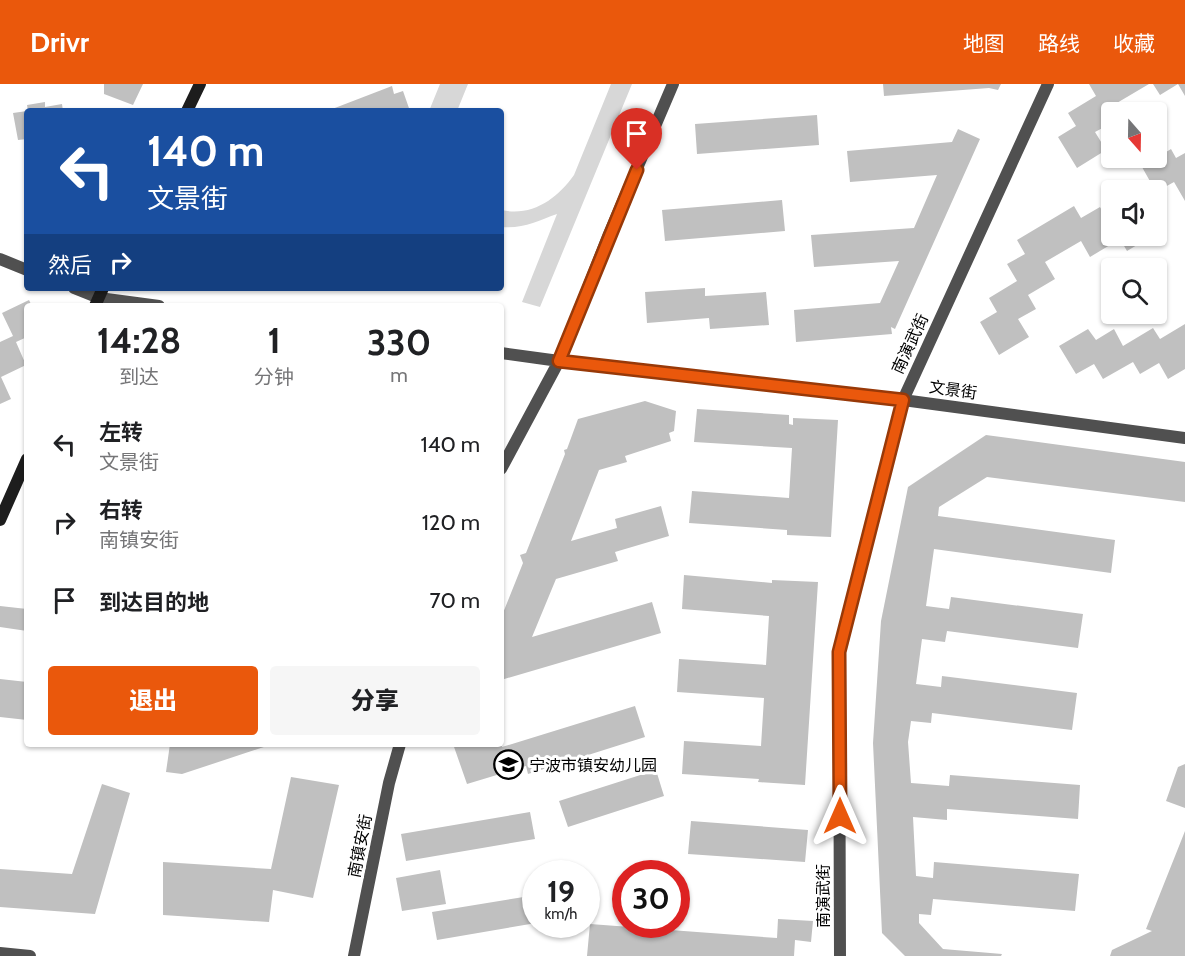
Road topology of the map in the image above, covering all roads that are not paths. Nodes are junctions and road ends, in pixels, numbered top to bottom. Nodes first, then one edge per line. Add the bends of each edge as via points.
1 (200, 84) edge
2 (673, 84) edge
3 (1048, 84) edge
4 (188, 108) edge
5 (0, 260) edge
6 (24, 269) edge
7 (82, 291) edge
8 (99, 297) edge
9 (139, 303) edge
10 (504, 353) edge
11 (559, 361) junction
12 (903, 400) junction
13 (1185, 438) edge
14 (504, 463) edge
15 (24, 466) edge
16 (0, 520) edge
17 (399, 747) edge
18 (0, 953) edge
19 (30, 956) edge
20 (354, 956) edge
21 (840, 956) edge

1 - 4 main road
2 - 11 street
3 - 12 street, 南演武街
5 - 6 street
7 - 8 street
8 - 9 street
10 - 11 street, 文景街
11 - 12 street, 文景街
11 - 14 street
12 - 13 street, 文景街
12 - 21 street, 南演武街 via 839,652
15 - 16 main road
17 - 20 street, 南镇安街
18 - 19 street

